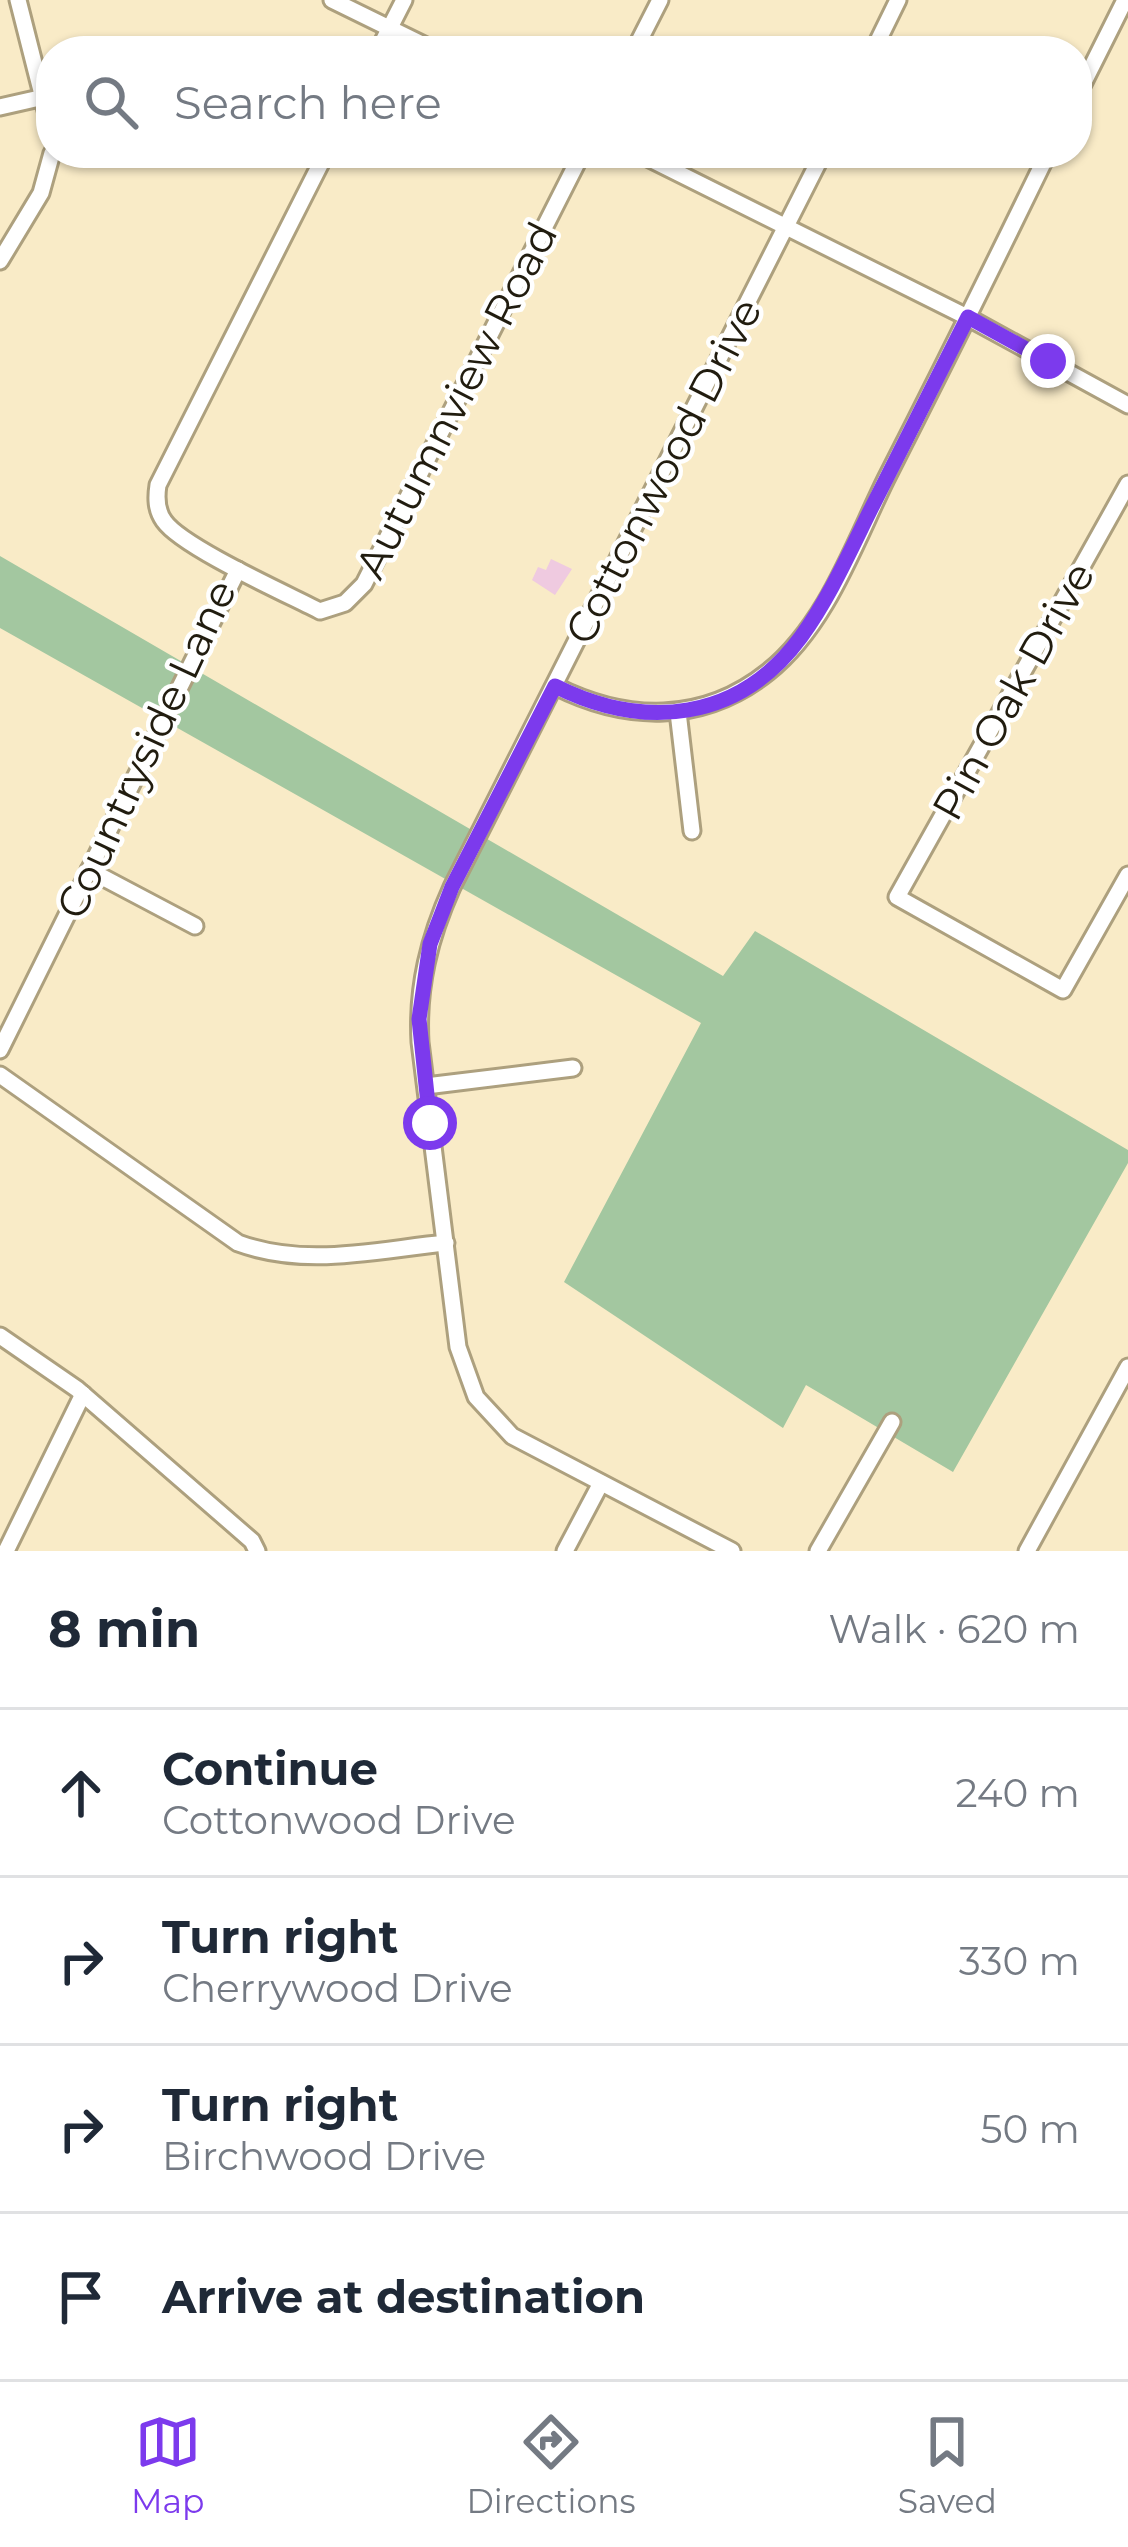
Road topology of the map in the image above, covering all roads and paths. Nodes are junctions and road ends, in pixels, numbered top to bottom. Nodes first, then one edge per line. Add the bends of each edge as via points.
1 (18, 0) edge
2 (332, 0) edge
3 (404, 0) edge
4 (660, 0) edge
5 (898, 0) edge
6 (1125, 0) edge
7 (390, 27) junction
8 (386, 36) edge
9 (407, 36) edge
10 (642, 36) edge
11 (880, 36) edge
12 (1092, 66) edge
13 (36, 67) edge
14 (36, 99) edge
15 (0, 106) edge
16 (48, 168) edge
17 (318, 168) edge
18 (575, 168) edge
19 (668, 168) edge
20 (816, 168) edge
21 (1041, 168) edge
22 (786, 228) junction
23 (0, 261) edge
24 (968, 317) junction
25 (1128, 405) edge
26 (1128, 484) edge
27 (238, 570) junction
28 (555, 686) junction
29 (678, 712) junction
30 (692, 831) dead end
31 (89, 870) junction
32 (1128, 874) edge
33 (194, 926) dead end
34 (0, 1050) edge
35 (573, 1068) dead end
36 (0, 1075) edge
37 (426, 1086) junction
38 (446, 1243) junction
39 (0, 1336) edge
40 (1128, 1367) edge
41 (83, 1394) junction
42 (892, 1422) dead end
43 (602, 1483) junction
44 (6, 1551) edge
45 (257, 1551) edge
46 (565, 1551) edge
47 (732, 1551) edge
48 (818, 1551) edge
49 (1028, 1551) edge

1 - 13 street
2 - 7 street
3 - 7 street
4 - 10 street
5 - 11 street
6 - 12 street
7 - 8 street
7 - 9 street
14 - 15 street
16 - 23 street
17 - 27 street, Countryside Lane via 158,485 169,527
18 - 27 street, Autumnview Road via 356,595 320,611
19 - 22 street
20 - 22 street, Cottonwood Drive
21 - 24 street
22 - 24 street
22 - 28 street, Cottonwood Drive
24 - 25 street
24 - 29 street via 798,641 746,688
26 - 32 street, Pin Oak Drive via 897,897 1063,990
27 - 31 street, Countryside Lane
28 - 29 street via 609,709
28 - 37 street, Cottonwood Drive via 430,944 419,1019
29 - 30 street
31 - 33 street
31 - 34 street, Countryside Lane
35 - 37 street
36 - 38 street via 238,1243 310,1258
37 - 38 street, Cottonwood Drive
38 - 43 street, Cottonwood Drive via 458,1347 476,1396 512,1436
39 - 41 street
40 - 49 street
41 - 44 street
41 - 45 street
42 - 48 street
43 - 46 street
43 - 47 street, Cottonwood Drive

